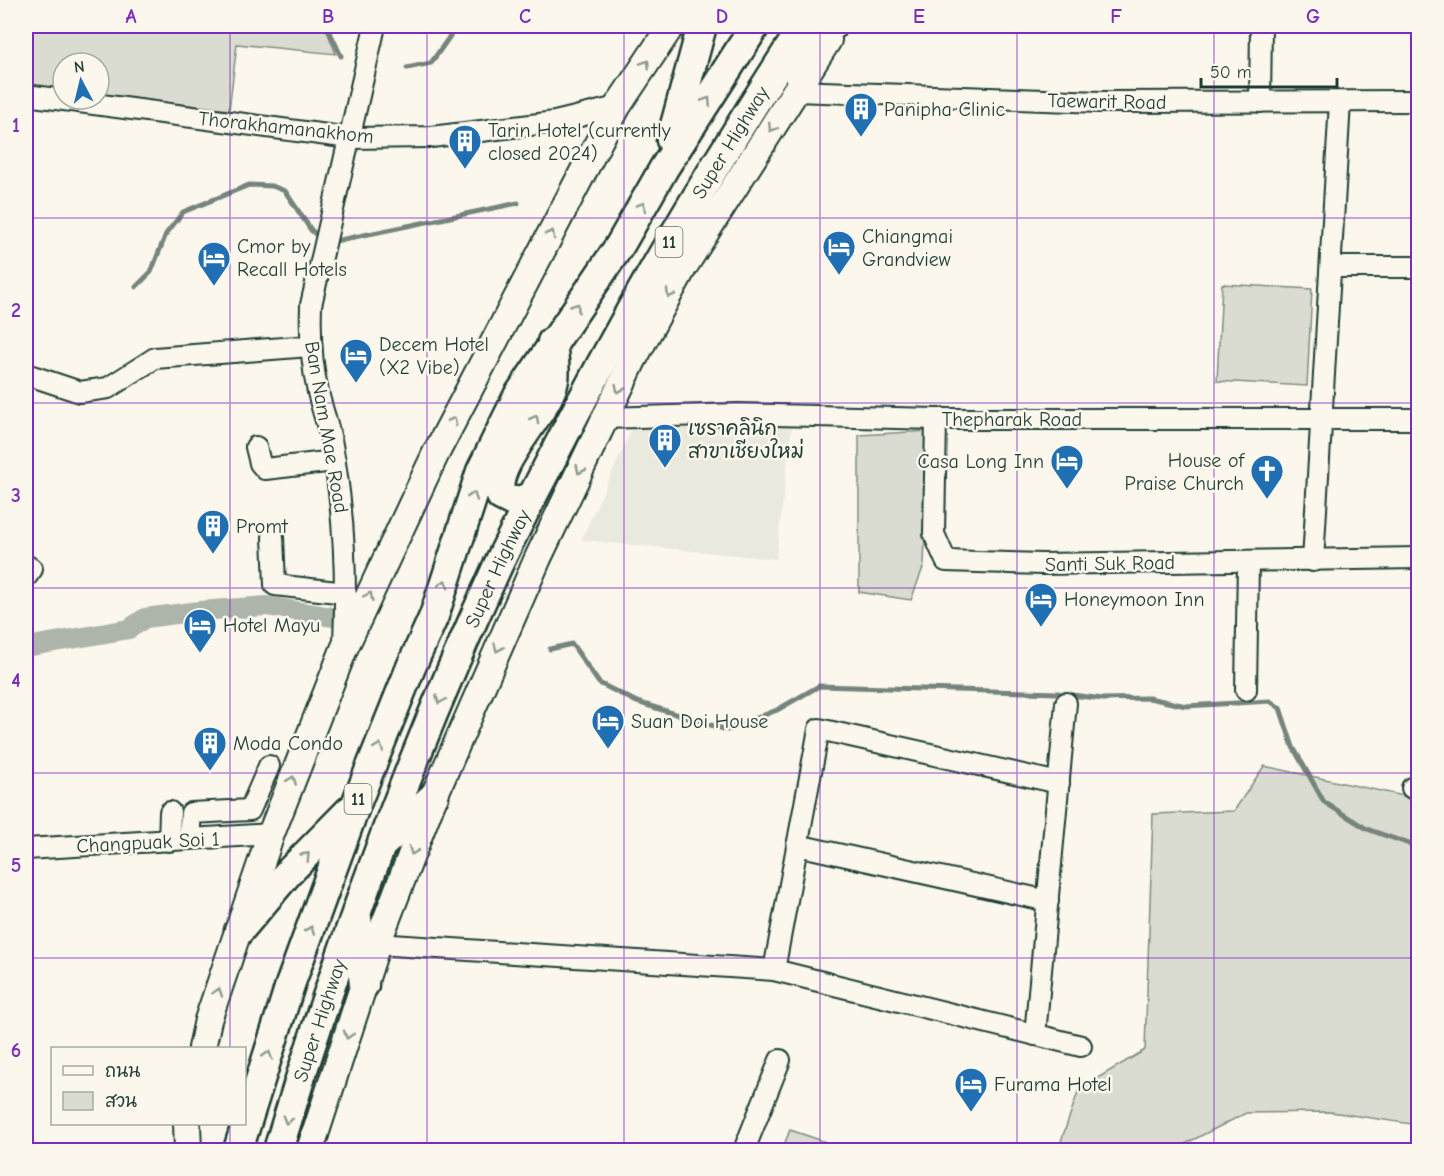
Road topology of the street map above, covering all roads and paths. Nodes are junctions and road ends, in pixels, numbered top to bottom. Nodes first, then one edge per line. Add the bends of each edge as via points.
1 (375, 26) edge
2 (671, 26) edge
3 (702, 26) edge
4 (755, 26) edge
5 (804, 26) edge
6 (832, 26) edge
7 (838, 26) edge
8 (1261, 26) edge
9 (795, 91) junction
10 (26, 95) edge
11 (1419, 101) edge
12 (1260, 102) junction
13 (1340, 102) junction
14 (617, 107) junction
15 (748, 111) junction
16 (350, 138) junction
17 (664, 168) junction
18 (1331, 267) junction
19 (1419, 267) edge
20 (552, 342) junction
21 (310, 346) junction
22 (26, 374) edge
23 (605, 418) junction
24 (936, 419) junction
25 (1322, 419) junction
26 (1419, 419) edge
27 (256, 447) dead end
28 (335, 461) junction
29 (532, 497) junction
30 (273, 537) dead end
31 (1419, 558) edge
32 (1313, 561) junction
33 (1248, 562) junction
34 (26, 565) edge
35 (26, 577) edge
36 (346, 593) junction
37 (344, 649) junction
38 (1246, 690) dead end
39 (1066, 704) dead end
40 (269, 766) dead end
41 (1059, 783) junction
42 (434, 796) junction
43 (356, 804) junction
44 (170, 812) dead end
45 (271, 834) junction
46 (189, 839) junction
47 (168, 841) junction
48 (796, 845) junction
49 (380, 847) junction
50 (26, 849) edge
51 (1048, 901) junction
52 (357, 910) junction
53 (239, 930) junction
54 (378, 944) junction
55 (774, 970) junction
56 (364, 985) junction
57 (1035, 1035) junction
58 (202, 1047) edge
59 (1081, 1047) dead end
60 (780, 1060) dead end
61 (246, 1124) edge
62 (187, 1125) edge
63 (246, 1125) edge
64 (188, 1150) edge
65 (238, 1150) edge
66 (278, 1150) edge
67 (310, 1150) edge
68 (744, 1150) edge

1 - 16 street, Ban Nam Mae Road
14 -> 2 main road
3 - 17 highway
17 -> 4 highway, Super Highway / 11
5 - 15 highway, Super Highway / 11
6 - 15 highway
7 - 9 main road
8 - 12 street
9 - 12 street, Taewarit Road via 1101,102
9 -> 23 main road via 683,268
10 - 16 street, Thorakhamanakhom
11 - 13 street, Taewarit Road
12 - 13 street, Taewarit Road
13 - 18 street
14 - 16 street, Thorakhamanakhom via 555,122 431,137
37 -> 14 main road via 436,453
15 - 29 highway, Super Highway / 11 via 580,403
16 - 21 street, Ban Nam Mae Road via 311,305
20 -> 17 highway, Super Highway / 11 via 620,245
18 - 19 street
18 - 25 street
29 -> 20 highway via 513,502 501,496 497,487 502,471 554,380
43 -> 20 highway, Super Highway / 11 via 434,616 481,471 518,396
21 - 22 street via 154,358 108,388 80,392
21 - 28 street, Ban Nam Mae Road
23 - 24 street, Thepharak Road via 738,414
23 -> 42 main road via 538,558
24 - 25 street, Thepharak Road
24 - 33 street, Santi Suk Road via 934,534 946,561
25 - 26 street, Thepharak Road
25 - 32 street
27 - 28 street via 266,469
28 - 36 street, Ban Nam Mae Road via 346,551
29 -> 49 highway, Super Highway / 11 via 499,563
30 - 36 street via 275,585
31 - 32 street, Santi Suk Road
32 - 33 street, Santi Suk Road
33 - 38 street
34 - 35 street via 32,569
36 - 37 street, Ban Nam Mae Road
45 -> 37 main road
39 - 41 street
40 - 46 street via 250,810 191,813
41 - 48 street via 819,729
41 - 51 street
42 - 49 highway
42 -> 54 main road
53 -> 43 highway
61 -> 43 highway, Super Highway / 11 via 290,984
44 - 47 street
45 - 46 street, Changpuak Soi 1
45 - 53 main road
46 - 47 street, Changpuak Soi 1
47 - 50 street, Changpuak Soi 1
48 - 51 street
48 - 55 street
49 - 52 highway, Super Highway / 11
51 - 57 street
52 - 56 highway
52 -> 66 highway, Super Highway / 11
58 -> 53 main road
54 - 55 street
54 - 56 main road
55 - 57 street
56 -> 67 main road
57 - 59 street
60 - 68 street
62 - 64 main road
65 -> 63 highway, Super Highway / 11

